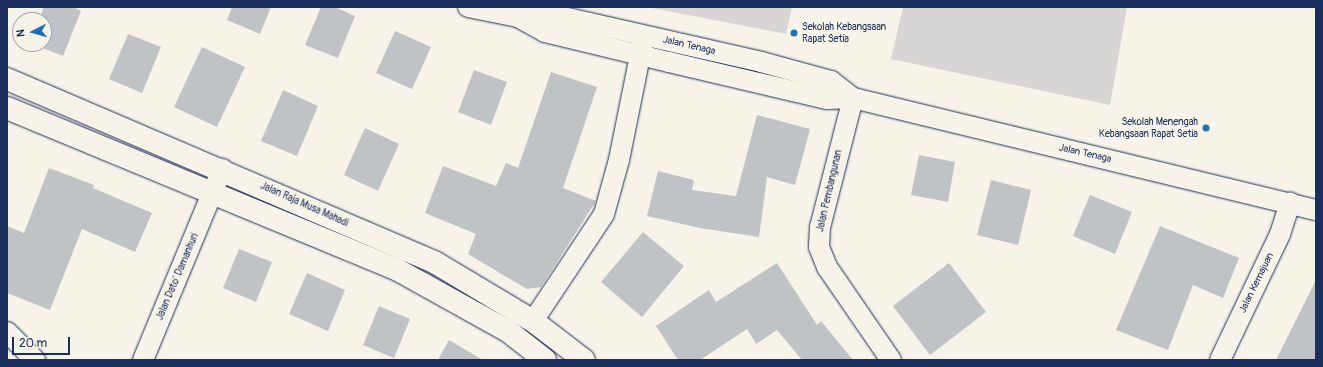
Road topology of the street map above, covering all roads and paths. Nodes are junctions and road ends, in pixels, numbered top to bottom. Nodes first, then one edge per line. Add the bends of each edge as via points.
1 (468, 7) edge
2 (642, 45) junction
3 (718, 52) junction
4 (761, 62) junction
5 (713, 72) junction
6 (7, 79) edge
7 (756, 81) junction
8 (853, 98) junction
9 (7, 108) edge
10 (222, 169) junction
11 (213, 195) junction
12 (1290, 204) junction
13 (1316, 210) edge
14 (533, 322) junction
15 (7, 332) edge
16 (35, 360) edge
17 (143, 360) edge
18 (545, 360) edge
19 (584, 360) edge
20 (891, 360) edge
21 (1220, 360) edge

1 - 2 street, Jalan Tenaga via 518,16 550,14 590,33
2 - 3 street, Jalan Tenaga
2 - 5 street, Jalan Tenaga
2 - 14 street via 619,160 604,214
3 - 4 street, Jalan Tenaga
3 - 5 street
4 - 7 street
4 - 8 street, Jalan Tenaga via 831,81
5 - 7 street, Jalan Tenaga
6 - 10 main road, Jalan Raja Musa Mahadi
7 - 8 street, Jalan Tenaga via 827,99
8 - 12 street, Jalan Tenaga
8 - 20 street, Jalan Pembangunan via 820,227 819,247 827,267
9 - 11 main road
10 - 11 street, Jalan Dato' Damanhuri
10 - 14 main road, Jalan Raja Musa Mahadi via 436,263
11 - 17 street, Jalan Dato' Damanhuri
11 - 18 main road via 396,269 508,331
12 - 13 street, Jalan Tenaga
12 - 21 street, Jalan Kemajuan via 1280,234
14 - 19 main road, Jalan Raja Musa Mahadi
15 - 16 street

